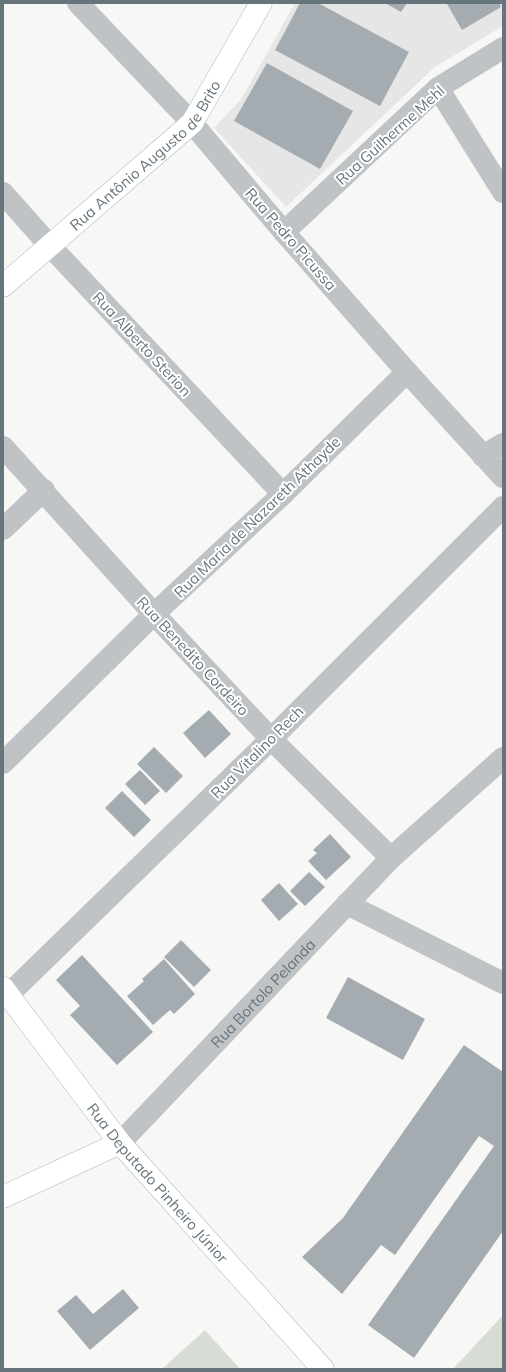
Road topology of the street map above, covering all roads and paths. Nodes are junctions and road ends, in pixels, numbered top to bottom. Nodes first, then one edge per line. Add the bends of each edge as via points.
1 (78, 3) edge
2 (261, 3) edge
3 (503, 48) edge
4 (438, 88) junction
5 (192, 123) junction
6 (3, 192) edge
7 (503, 192) edge
8 (284, 232) junction
9 (50, 246) junction
10 (3, 286) edge
11 (407, 372) junction
12 (503, 444) edge
13 (3, 447) edge
14 (483, 456) junction
15 (503, 477) edge
16 (44, 490) junction
17 (283, 494) junction
18 (503, 507) edge
19 (3, 529) edge
20 (154, 614) junction
21 (271, 739) junction
22 (503, 758) edge
23 (3, 763) edge
24 (391, 858) junction
25 (347, 904) junction
26 (503, 983) edge
27 (6, 991) edge
28 (120, 1143) junction
29 (3, 1197) edge
30 (323, 1369) edge

1 - 5 street, Rua Pedro Picussa
2 - 5 street, Rua Antônio Augusto de Brito
3 - 4 street, Rua Guilherme Mehl
4 - 7 street
4 - 8 street, Rua Guilherme Mehl
5 - 8 street, Rua Pedro Picussa
5 - 9 street, Rua Antônio Augusto de Brito
6 - 9 street, Rua Alberto Sterion
8 - 11 street, Rua Pedro Picussa
9 - 10 street, Rua Antônio Augusto de Brito
9 - 17 street, Rua Alberto Sterion
11 - 14 street, Rua Pedro Picussa
11 - 17 street, Rua Maria de Nazareth Athayde
12 - 14 street
13 - 16 street, Rua Benedito Cordeiro
14 - 15 street, Rua Pedro Picussa
16 - 19 street
16 - 20 street, Rua Benedito Cordeiro
17 - 20 street, Rua Maria de Nazareth Athayde
18 - 21 street, Rua Vitalino Rech
20 - 21 street, Rua Benedito Cordeiro
20 - 23 street, Rua Maria de Nazareth Athayde
21 - 24 street, Rua Benedito Cordeiro
21 - 27 street, Rua Vitalino Rech
22 - 24 street, Rua Bortolo Pelanda
24 - 25 street, Rua Bortolo Pelanda
25 - 26 street
25 - 28 street, Rua Bortolo Pelanda
27 - 28 street, Rua Deputado Pinheiro Júnior
28 - 29 street, Rua Bortolo Pelanda
28 - 30 street, Rua Deputado Pinheiro Júnior

